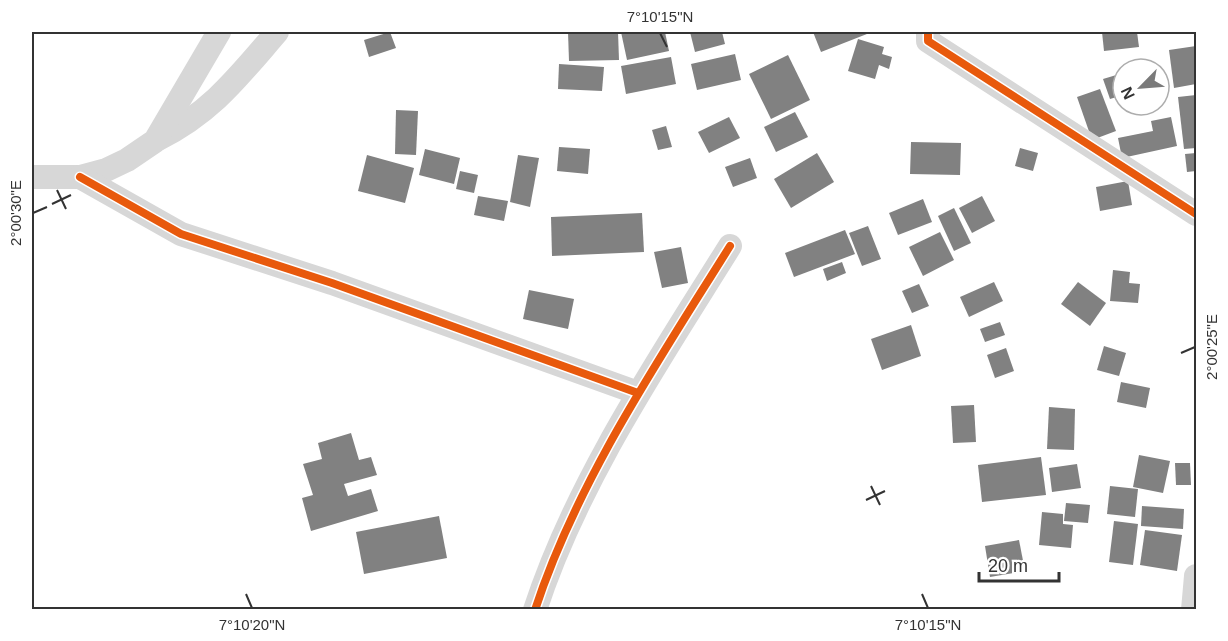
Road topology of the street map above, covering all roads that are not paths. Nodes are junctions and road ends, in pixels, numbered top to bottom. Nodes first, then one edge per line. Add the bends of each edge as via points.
1 (219, 32) edge
2 (277, 32) edge
3 (928, 32) edge
4 (155, 141) junction
5 (32, 177) edge
6 (80, 177) junction
7 (1197, 214) edge
8 (730, 246) dead end
9 (638, 393) junction
10 (1197, 576) edge
11 (535, 609) edge
12 (1193, 609) edge

1 - 4 street
2 - 4 street via 199,116
3 - 7 street via 928,41
4 - 6 street via 127,160
5 - 6 street
6 - 9 street via 182,234
8 - 9 street
9 - 11 street via 547,573
10 - 12 street

